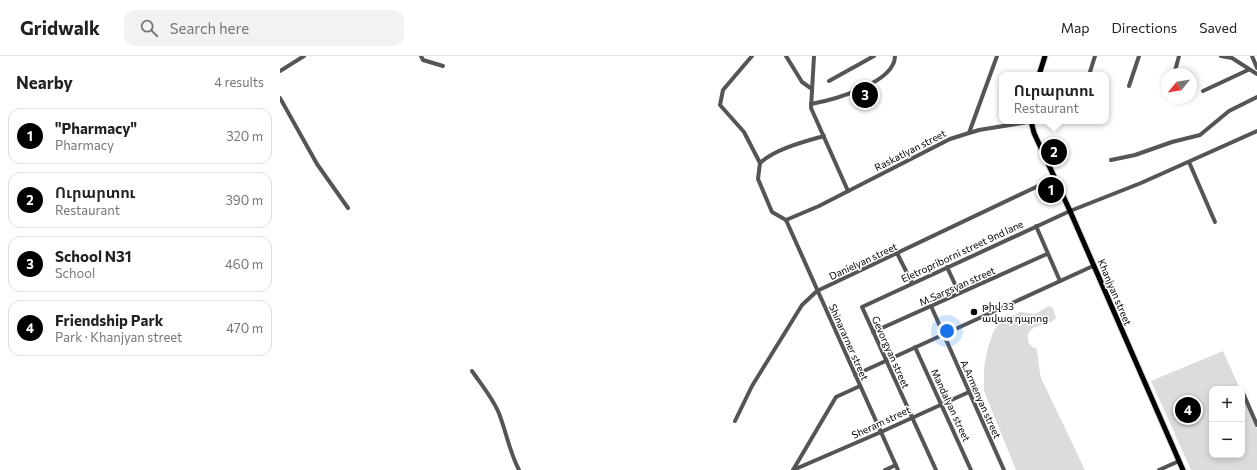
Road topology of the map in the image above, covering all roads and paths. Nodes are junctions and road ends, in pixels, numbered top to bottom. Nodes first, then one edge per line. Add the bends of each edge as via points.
1 (304, 56) edge
2 (421, 56) edge
3 (752, 56) edge
4 (786, 56) edge
5 (814, 56) edge
6 (874, 56) edge
7 (895, 56) edge
8 (997, 56) edge
9 (1045, 56) edge
10 (1095, 56) edge
11 (1139, 56) edge
12 (1179, 56) edge
13 (1221, 56) edge
14 (1252, 56) edge
15 (443, 66) dead end
16 (1176, 68) edge
17 (1257, 68) edge
18 (1248, 70) junction
19 (280, 71) edge
20 (1040, 72) edge
21 (1090, 72) edge
22 (1257, 74) edge
23 (829, 81) dead end
24 (1128, 86) dead end
25 (812, 89) junction
26 (1203, 91) dead end
27 (1257, 97) edge
28 (280, 98) edge
29 (811, 104) junction
30 (1014, 124) edge
31 (1032, 124) edge
32 (1257, 131) edge
33 (969, 133) junction
34 (824, 136) junction
35 (1111, 160) dead end
36 (1189, 162) junction
37 (760, 163) junction
38 (1055, 178) junction
39 (848, 191) junction
40 (348, 208) dead end
41 (1070, 211) junction
42 (786, 220) junction
43 (1215, 222) dead end
44 (1036, 226) junction
45 (897, 253) junction
46 (1047, 254) junction
47 (1093, 266) junction
48 (947, 267) junction
49 (1060, 281) junction
50 (912, 283) junction
51 (817, 291) junction
52 (959, 294) junction
53 (931, 306) junction
54 (862, 307) joint
55 (873, 332) junction
56 (943, 334) junction
57 (915, 347) junction
58 (886, 361) junction
59 (472, 371) dead end
60 (855, 375) junction
61 (860, 386) junction
62 (969, 392) junction
63 (1245, 398) edge
64 (941, 404) junction
65 (912, 417) junction
66 (735, 422) dead end
67 (1257, 425) edge
68 (881, 432) junction
69 (1179, 461) junction
70 (896, 465) junction
71 (800, 469) edge
72 (519, 470) edge
73 (793, 470) edge
74 (884, 470) edge
75 (898, 470) edge
76 (936, 470) edge
77 (971, 470) edge
78 (1004, 470) edge
79 (1159, 470) edge
80 (1183, 470) edge

1 - 19 street
2 - 15 street via 423,60
3 - 37 street via 723,90 720,105 744,132
4 - 25 street via 802,82
5 - 25 street
6 - 23 street
7 - 29 street via 895,62 884,75 862,89
8 - 33 street
9 - 20 main road
10 - 21 street
11 - 24 street
12 - 16 street
13 - 18 street via 1232,58
14 - 17 street
18 - 22 street
18 - 26 street
25 - 29 street
27 - 35 street via 1229,111 1200,135
28 - 40 street via 317,164
29 - 34 street
30 - 33 street, Raskatlyan street
31 - 38 main road, Khanjyan street via 1034,133
32 - 36 street, Eletropriborni street 9nd lane
33 - 39 street, Raskatlyan street via 950,139
34 - 37 street via 768,156
34 - 39 street
36 - 41 street, Eletropriborni street 9nd lane
36 - 43 street
37 - 42 street via 758,179 772,212
38 - 41 main road, Khanjyan street
38 - 45 street, Danielyan street
39 - 42 street, Raskatlyan street
41 - 44 street, Eletropriborni street 9nd lane
41 - 47 main road, Khanjyan street
42 - 51 street, Shinararner street
44 - 46 street
44 - 48 street, Eletropriborni street 9nd lane
45 - 50 street
45 - 51 street, Danielyan street
46 - 49 street
46 - 52 street, M.Sargsyan street
47 - 49 street
47 - 69 main road, Khanjyan street
48 - 50 street, Eletropriborni street 9nd lane
48 - 52 street
49 - 56 street
50 - 54 street, Eletropriborni street 9nd lane
51 - 60 street, Shinararner street
51 - 66 street, Danielyan street via 802,305 752,386
52 - 53 street, M.Sargsyan street
53 - 55 street, M.Sargsyan street
53 - 56 street, A.Armenyan street
54 - 55 street, Gevorgyan street
55 - 58 street, Gevorgyan street
56 - 57 street
56 - 62 street, A.Armenyan street
57 - 58 street
57 - 64 street, Mandalyan street
58 - 60 street
58 - 65 street, Gevorgyan street
59 - 72 street via 498,411
60 - 61 street, Shinararner street
61 - 68 street, Shinararner street
61 - 73 street via 836,397
62 - 64 street, Sheram street
62 - 78 street, A.Armenyan street
63 - 67 street
64 - 65 street, Sheram street
64 - 77 street, Mandalyan street
65 - 68 street, Sheram street
65 - 76 street, Gevorgyan street
68 - 70 street, Shinararner street
68 - 71 street, Sheram street
69 - 79 street
69 - 80 main road, Khanjyan street
70 - 74 street
70 - 75 street, Shinararner street
71 - 73 street, Sheram street

